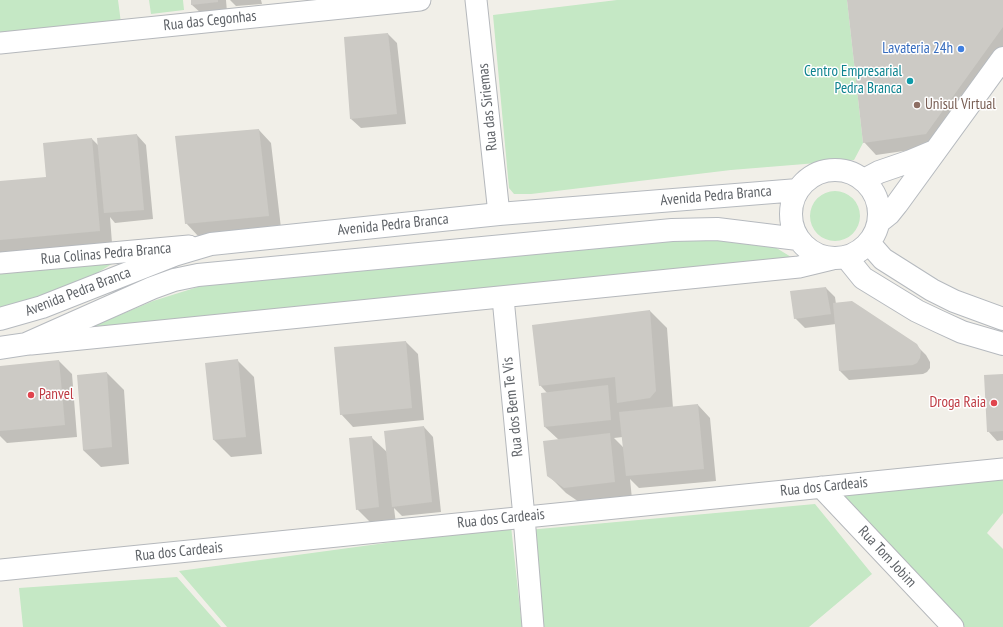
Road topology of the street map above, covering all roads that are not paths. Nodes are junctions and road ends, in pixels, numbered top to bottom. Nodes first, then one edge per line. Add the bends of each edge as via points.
1 (420, 0) edge
2 (476, 0) edge
3 (0, 43) edge
4 (1003, 58) edge
5 (935, 151) junction
6 (864, 180) junction
7 (798, 190) junction
8 (499, 214) junction
9 (879, 222) junction
10 (798, 239) junction
11 (869, 243) junction
12 (211, 244) junction
13 (839, 258) junction
14 (0, 263) edge
15 (503, 298) junction
16 (0, 319) edge
17 (1003, 319) edge
18 (26, 344) junction
19 (1003, 344) edge
20 (0, 348) edge
21 (1003, 469) edge
22 (821, 487) junction
23 (524, 517) junction
24 (0, 570) edge
25 (533, 627) edge
26 (953, 627) edge

1 - 3 street, Rua das Cegonhas
2 - 8 street, Rua das Siriemas
4 - 5 main road
5 - 6 main road
5 - 9 main road via 897,204
6 - 7 main road via 841,170 829,170 807,180
6 - 9 main road via 877,199 880,210
7 - 8 main road, Avenida Pedra Branca
7 - 10 main road via 791,214
8 - 12 main road, Avenida Pedra Branca
9 - 11 main road via 876,233
10 - 13 main road via 819,255
10 - 18 main road, Avenida Pedra Branca via 716,229 672,230 198,275 152,288
11 - 13 main road via 859,252
11 - 17 main road via 883,259 932,290
12 - 14 street, Rua Colinas Pedra Branca
12 - 16 main road, Avenida Pedra Branca via 174,255 42,307
13 - 15 street, Avenida Pedra Branca via 798,267
13 - 19 main road via 863,278 917,311 962,332
15 - 18 street, Avenida Pedra Branca
15 - 23 street, Rua dos Bem Te Vis
18 - 20 main road, Avenida Pedra Branca
21 - 22 street, Rua dos Cardeais
22 - 23 street, Rua dos Cardeais
22 - 26 street, Rua Tom Jobim
23 - 24 street, Rua dos Cardeais
23 - 25 street, Rua dos Bem Te Vis

